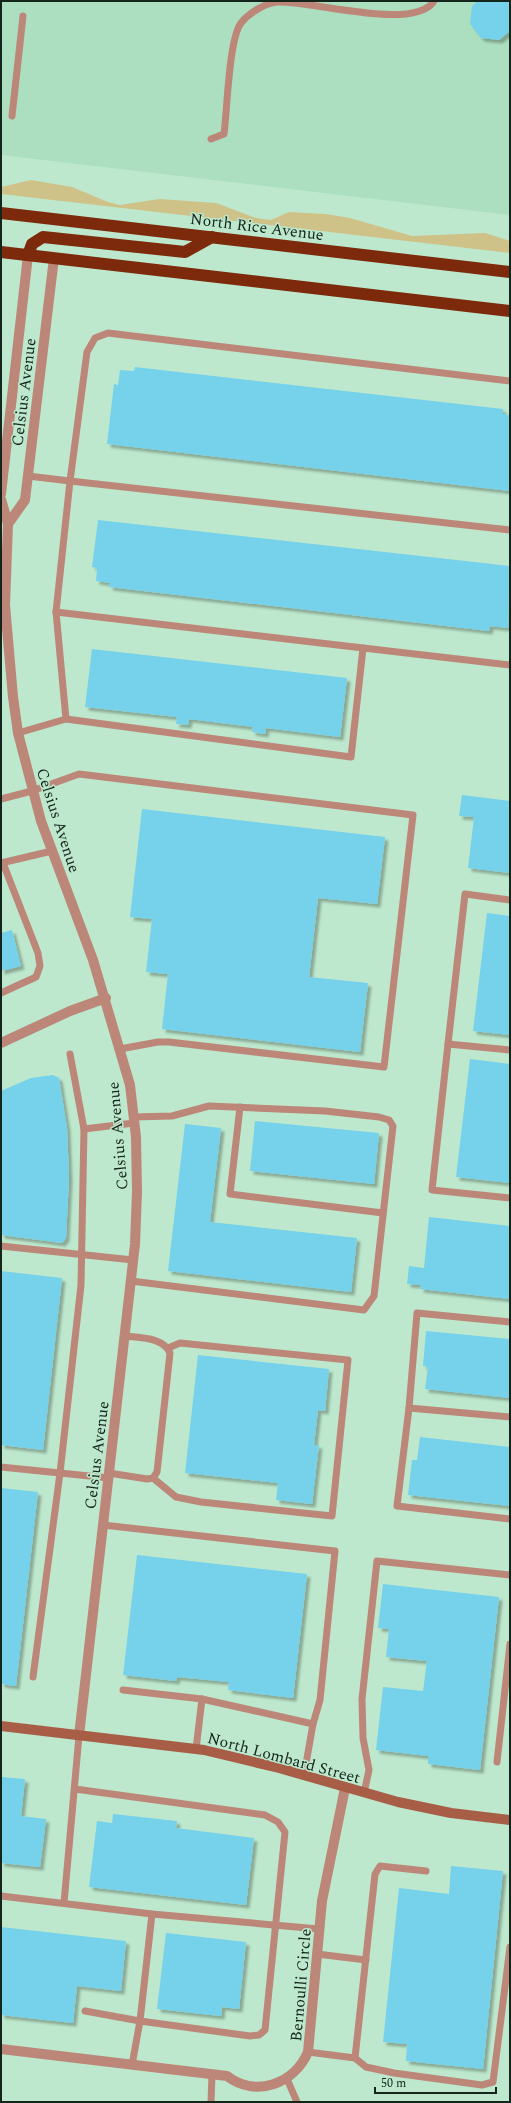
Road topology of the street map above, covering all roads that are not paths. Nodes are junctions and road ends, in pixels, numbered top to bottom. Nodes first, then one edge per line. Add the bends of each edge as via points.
1 (434, 1) edge
2 (23, 16) dead end
3 (12, 116) dead end
4 (211, 139) dead end
5 (1, 213) edge
6 (212, 237) junction
7 (1, 252) edge
8 (28, 255) junction
9 (54, 258) junction
10 (510, 272) edge
11 (510, 311) edge
12 (510, 381) edge
13 (28, 476) junction
14 (70, 481) junction
15 (1, 494) edge
16 (1, 499) edge
17 (8, 524) junction
18 (510, 530) edge
19 (3, 582) edge
20 (56, 612) junction
21 (4, 640) edge
22 (363, 648) junction
23 (510, 665) edge
24 (66, 719) junction
25 (18, 733) junction
26 (32, 791) junction
27 (1, 799) edge
28 (52, 851) junction
29 (2, 863) edge
30 (510, 900) edge
31 (1, 994) edge
32 (106, 998) junction
33 (1, 1043) edge
34 (448, 1044) junction
35 (120, 1049) junction
36 (510, 1050) edge
37 (70, 1054) dead end
38 (240, 1107) junction
39 (134, 1120) junction
40 (84, 1129) junction
41 (510, 1198) edge
42 (383, 1213) junction
43 (1, 1246) edge
44 (81, 1255) junction
45 (133, 1260) junction
46 (131, 1281) junction
47 (510, 1322) edge
48 (125, 1336) junction
49 (168, 1348) junction
50 (409, 1408) junction
51 (510, 1417) edge
52 (1, 1467) edge
53 (60, 1473) junction
54 (109, 1476) junction
55 (153, 1478) junction
56 (510, 1519) edge
57 (103, 1525) junction
58 (510, 1575) edge
59 (510, 1644) edge
60 (33, 1677) dead end
61 (123, 1690) dead end
62 (202, 1699) junction
63 (313, 1724) junction
64 (1, 1726) edge
65 (79, 1736) junction
66 (196, 1749) junction
67 (497, 1762) dead end
68 (304, 1775) junction
69 (345, 1788) junction
70 (75, 1789) junction
71 (364, 1793) junction
72 (510, 1820) edge
73 (426, 1871) dead end
74 (1, 1896) edge
75 (64, 1903) junction
76 (152, 1914) junction
77 (276, 1925) junction
78 (319, 1929) junction
79 (510, 1947) edge
80 (317, 1954) junction
81 (366, 1960) junction
82 (85, 2011) dead end
83 (140, 2021) junction
84 (1, 2049) edge
85 (308, 2052) junction
86 (355, 2058) junction
87 (132, 2065) junction
88 (212, 2074) junction
89 (287, 2079) junction
90 (211, 2102) edge
91 (296, 2102) edge

1 - 4 lane via 418,12 395,15 278,2 259,8 241,23 232,54 224,134
2 - 3 lane
5 - 6 highway, North Rice Avenue
6 - 8 highway via 186,252 43,237 32,244
6 - 10 highway, North Rice Avenue
7 - 8 highway
8 - 9 highway
8 - 15 street, Celsius Avenue
9 - 11 highway
9 - 13 street, Celsius Avenue
12 - 14 lane via 108,333 95,338 87,352
13 - 14 lane
13 - 17 street, Celsius Avenue via 25,500
14 - 18 lane
14 - 20 lane
16 - 17 street, Celsius Avenue
17 - 19 street, Celsius Avenue
19 - 21 street, Celsius Avenue
20 - 22 lane
20 - 24 lane
21 - 25 street, Celsius Avenue
22 - 23 lane
22 - 24 lane via 351,757
24 - 25 lane
25 - 26 street, Celsius Avenue
26 - 27 lane
26 - 28 street, Celsius Avenue
26 - 35 lane via 79,774 413,815 384,1067 169,1042
28 - 29 lane
28 - 32 street, Celsius Avenue
29 - 31 lane via 38,953 40,966 36,978
30 - 34 lane via 465,894
32 - 33 street via 70,1011
32 - 35 street, Celsius Avenue
34 - 36 lane
34 - 41 lane via 432,1190
35 - 39 street, Celsius Avenue via 130,1085
37 - 40 lane
38 - 39 lane via 209,1106 172,1116
38 - 42 lane via 230,1194
38 - 42 lane via 325,1111 389,1120 393,1126
39 - 40 lane
39 - 45 street, Celsius Avenue via 138,1192
40 - 44 lane
42 - 46 lane via 374,1296 364,1310
43 - 44 lane
44 - 45 lane
44 - 53 lane via 81,1285
45 - 46 street, Celsius Avenue
46 - 48 street, Celsius Avenue
47 - 50 lane via 417,1313
48 - 49 lane via 151,1339
48 - 54 street, Celsius Avenue
49 - 55 lane via 170,1353 157,1472
49 - 55 lane via 180,1343 348,1360 332,1516 176,1497
50 - 51 lane
50 - 56 lane via 397,1506
52 - 53 lane
53 - 54 lane
53 - 60 lane
54 - 55 lane
54 - 57 street, Celsius Avenue
57 - 63 lane via 335,1551 320,1700
57 - 65 street, Celsius Avenue
58 - 71 lane via 377,1561 362,1699 363,1738 369,1770
59 - 67 lane
61 - 62 lane
62 - 63 lane
62 - 66 lane
63 - 68 lane
64 - 65 street, North Lombard Street
65 - 66 street, North Lombard Street
65 - 70 lane
66 - 68 street, North Lombard Street
68 - 69 street, North Lombard Street
69 - 71 street, North Lombard Street
69 - 78 street, Bernoulli Circle via 322,1901
70 - 75 lane
70 - 77 lane via 264,1815 278,1822 285,1832
71 - 72 street, North Lombard Street via 451,1813
73 - 81 lane via 380,1866 375,1874
74 - 75 lane
75 - 76 lane
76 - 77 lane
76 - 83 lane
77 - 78 lane
77 - 83 lane via 265,2030 259,2035 250,2036
78 - 80 street, Bernoulli Circle
79 - 86 lane via 492,2082 482,2085 394,2073 366,2067
80 - 81 lane
80 - 85 street, Bernoulli Circle
81 - 86 lane
82 - 83 lane
83 - 87 lane
84 - 87 street, Bernoulli Circle
85 - 86 lane
85 - 89 street, Bernoulli Circle via 298,2069
87 - 88 street, Bernoulli Circle
88 - 89 street, Bernoulli Circle via 227,2076 245,2085 259,2087 274,2085
88 - 90 lane
89 - 91 lane

